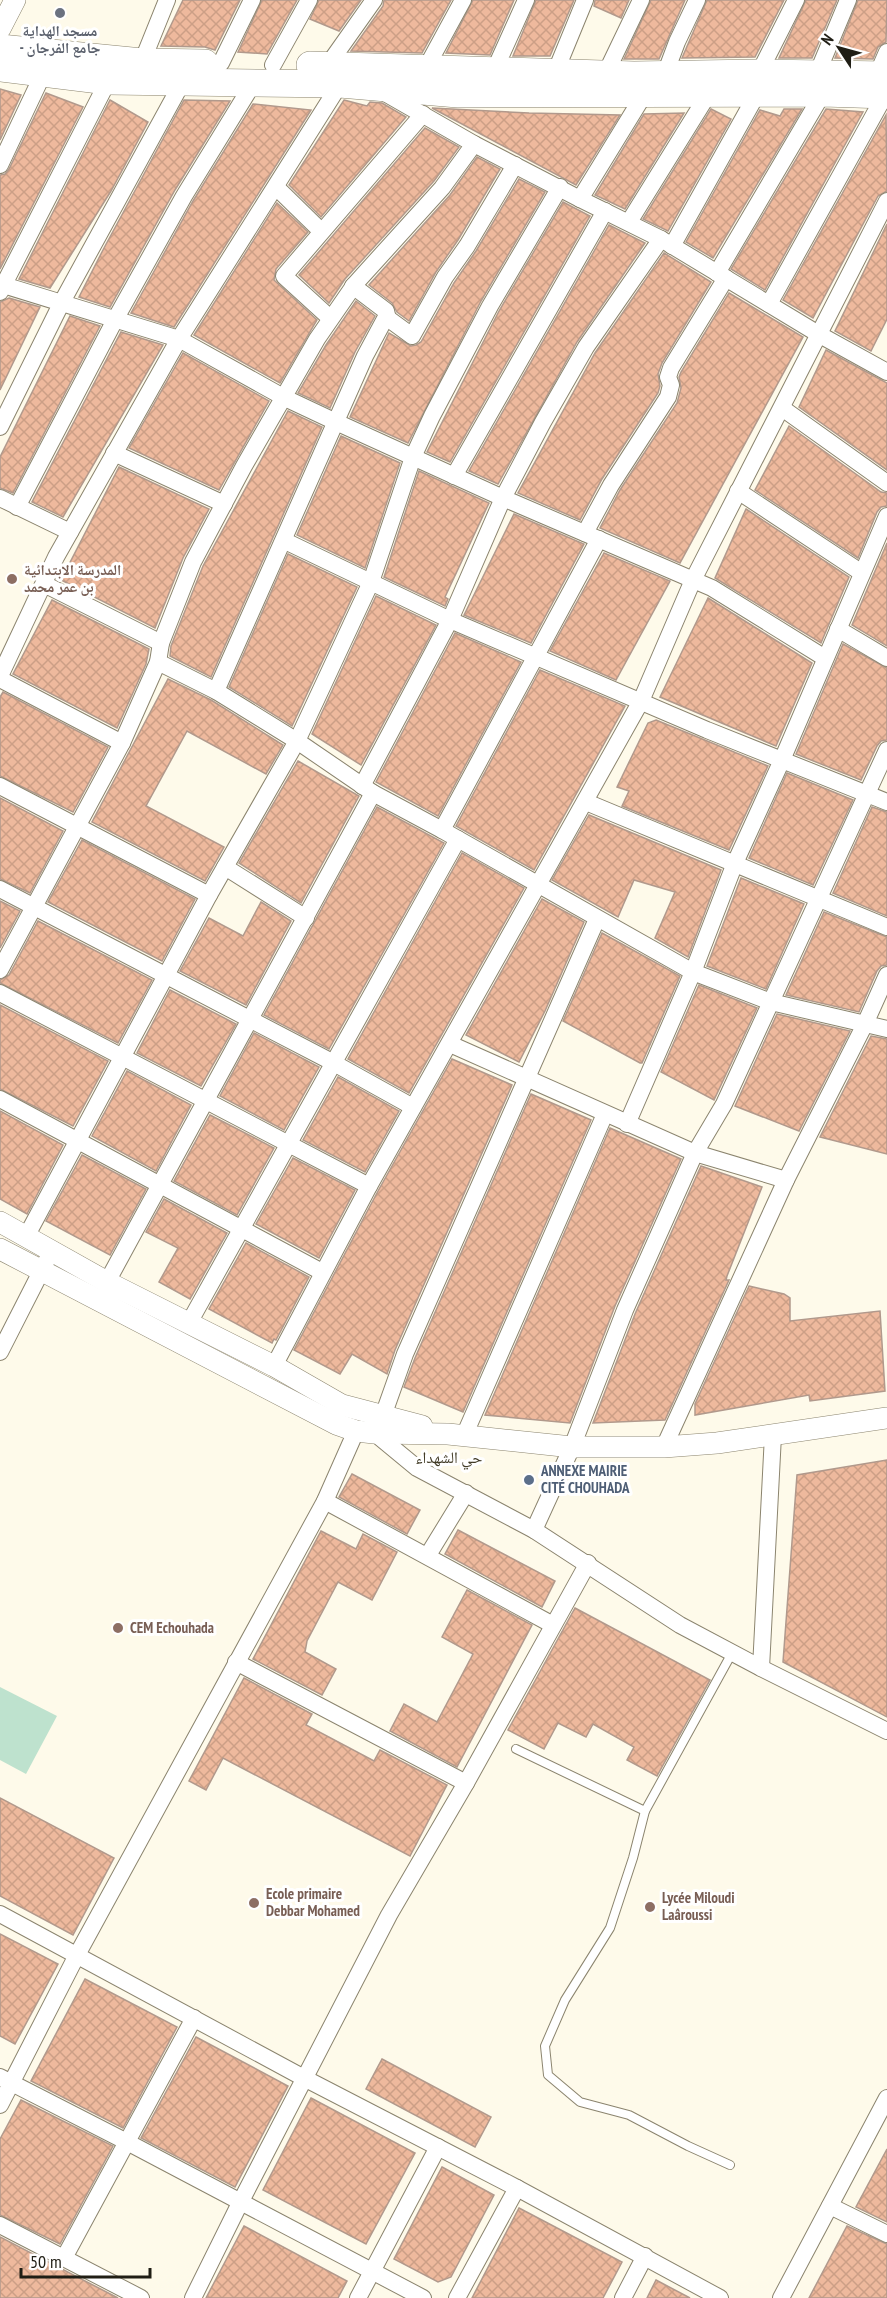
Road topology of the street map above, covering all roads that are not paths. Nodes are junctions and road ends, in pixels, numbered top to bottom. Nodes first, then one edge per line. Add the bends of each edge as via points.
1 (15, 0) edge
2 (167, 0) edge
3 (252, 0) edge
4 (309, 0) edge
5 (374, 0) edge
6 (463, 0) edge
7 (526, 0) edge
8 (585, 0) edge
9 (641, 0) edge
10 (697, 0) edge
11 (796, 0) edge
12 (848, 0) edge
13 (0, 29) edge
14 (0, 48) edge
15 (142, 62) junction
16 (221, 63) junction
17 (0, 68) edge
18 (426, 68) junction
19 (494, 71) junction
20 (264, 73) junction
21 (606, 73) junction
22 (43, 74) junction
23 (334, 74) junction
24 (665, 74) junction
25 (885, 78) edge
26 (108, 81) junction
27 (183, 81) junction
28 (554, 83) junction
29 (758, 83) junction
30 (820, 83) junction
31 (375, 87) junction
32 (645, 93) junction
33 (709, 93) junction
34 (423, 114) junction
35 (474, 144) junction
36 (0, 165) edge
37 (515, 165) junction
38 (276, 187) junction
39 (560, 188) junction
40 (580, 199) junction
41 (887, 201) edge
42 (605, 211) junction
43 (629, 222) junction
44 (321, 231) junction
45 (667, 242) junction
46 (722, 276) junction
47 (353, 286) junction
48 (1, 287) edge
49 (62, 302) junction
50 (769, 304) junction
51 (386, 316) junction
52 (116, 318) junction
53 (330, 318) junction
54 (820, 335) junction
55 (179, 339) junction
56 (887, 372) edge
57 (285, 398) junction
58 (782, 408) junction
59 (336, 422) junction
60 (0, 428) edge
61 (114, 453) junction
62 (413, 457) junction
63 (454, 476) junction
64 (887, 483) edge
65 (738, 491) junction
66 (0, 498) edge
67 (503, 498) junction
68 (224, 504) junction
69 (17, 507) junction
70 (887, 516) edge
71 (70, 532) junction
72 (592, 536) junction
73 (285, 541) junction
74 (862, 573) junction
75 (693, 580) junction
76 (371, 582) junction
77 (44, 584) junction
78 (450, 620) junction
79 (838, 629) junction
80 (161, 643) junction
81 (535, 656) junction
82 (825, 658) junction
83 (887, 658) edge
84 (158, 662) junction
85 (0, 678) edge
86 (216, 691) junction
87 (641, 701) junction
88 (297, 741) junction
89 (122, 743) junction
90 (887, 750) edge
91 (782, 760) junction
92 (0, 786) edge
93 (368, 790) junction
94 (866, 794) junction
95 (586, 802) junction
96 (887, 802) edge
97 (77, 826) junction
98 (442, 830) junction
99 (458, 839) junction
100 (735, 863) junction
101 (225, 867) junction
102 (539, 884) junction
103 (0, 889) edge
104 (209, 895) junction
105 (818, 898) junction
106 (35, 907) junction
107 (306, 918) junction
108 (597, 919) junction
109 (887, 927) edge
110 (0, 970) edge
111 (693, 972) junction
112 (887, 975) edge
113 (166, 976) junction
114 (0, 993) edge
115 (771, 1002) junction
116 (250, 1019) junction
117 (865, 1024) junction
118 (887, 1029) edge
119 (450, 1044) junction
120 (121, 1057) junction
121 (332, 1062) junction
122 (525, 1079) junction
123 (0, 1099) edge
124 (204, 1101) junction
125 (413, 1107) junction
126 (605, 1114) junction
127 (627, 1124) junction
128 (78, 1141) junction
129 (288, 1144) junction
130 (695, 1153) junction
131 (786, 1179) junction
132 (160, 1184) junction
133 (369, 1186) junction
134 (0, 1222) edge
135 (242, 1228) junction
136 (26, 1237) junction
137 (0, 1249) edge
138 (52, 1251) junction
139 (41, 1272) junction
140 (322, 1272) junction
141 (107, 1282) junction
142 (189, 1323) junction
143 (0, 1352) edge
144 (274, 1366) junction
145 (887, 1418) edge
146 (371, 1427) junction
147 (456, 1435) junction
148 (773, 1435) junction
149 (572, 1447) junction
150 (664, 1447) junction
151 (466, 1493) junction
152 (325, 1501) junction
153 (534, 1530) junction
154 (428, 1555) junction
155 (588, 1563) junction
156 (553, 1625) junction
157 (732, 1653) junction
158 (236, 1662) junction
159 (761, 1668) junction
160 (887, 1731) edge
161 (516, 1749) dead end
162 (466, 1783) junction
163 (645, 1811) junction
164 (0, 1914) edge
165 (77, 1955) junction
166 (194, 2018) junction
167 (304, 2078) junction
168 (6, 2080) edge
169 (887, 2098) edge
170 (0, 2105) edge
171 (127, 2142) junction
172 (438, 2147) junction
173 (730, 2165) dead end
174 (517, 2188) junction
175 (240, 2203) junction
176 (830, 2205) junction
177 (0, 2225) edge
178 (887, 2234) edge
179 (645, 2256) junction
180 (64, 2258) junction
181 (371, 2271) junction
182 (141, 2298) edge
183 (193, 2298) edge
184 (358, 2298) edge
185 (423, 2298) edge
186 (457, 2298) edge
187 (622, 2298) edge
188 (720, 2298) edge
189 (781, 2298) edge

1 - 13 street
2 - 15 street
3 - 16 street
4 - 20 street
5 - 23 street
6 - 18 street
7 - 19 street
8 - 28 street
9 - 21 street
10 - 24 street
11 - 29 street
12 - 30 street
14 - 15 main road
15 - 16 main road
16 - 20 main road
17 - 22 main road
18 - 19 main road
18 - 23 main road
19 - 28 main road
20 - 23 main road
20 - 27 main road
20 - 52 street via 184,196
21 - 24 main road
21 - 28 main road
22 - 26 main road
22 - 36 street
23 - 31 main road
23 - 38 street
24 - 29 main road
25 - 30 main road
25 - 50 street
26 - 27 main road
26 - 48 street
27 - 49 street
28 - 31 main road via 458,94
28 - 32 main road
29 - 30 main road
29 - 33 main road
29 - 45 street
30 - 46 street
31 - 34 street
32 - 33 main road
32 - 40 street
33 - 43 street
34 - 35 street
34 - 44 street
35 - 37 street
35 - 47 street via 442,188
37 - 39 street
37 - 51 street via 412,336
38 - 44 street
38 - 55 street
39 - 40 street
39 - 62 street via 490,306
40 - 42 street
41 - 54 street
42 - 43 street
42 - 63 street
43 - 45 street
44 - 53 street via 284,276
45 - 46 street
45 - 67 street via 586,347
46 - 50 street
46 - 72 street via 671,368 668,397 611,485
47 - 51 street via 386,311
47 - 53 street
48 - 49 street
49 - 52 street
49 - 60 street
50 - 54 street
51 - 59 street
52 - 55 street
52 - 69 street
53 - 57 street
54 - 56 street
54 - 58 street
55 - 57 street
55 - 61 street
57 - 59 street
57 - 68 street
58 - 64 street
58 - 65 street
59 - 62 street
59 - 73 street
61 - 68 street
61 - 71 street
62 - 63 street
62 - 76 street
63 - 67 street
65 - 74 street
65 - 75 street
66 - 69 street
67 - 72 street
67 - 78 street
68 - 80 street via 193,562
69 - 71 street
70 - 74 street
71 - 77 street
72 - 75 street
72 - 81 street
73 - 76 street
73 - 86 street
74 - 79 street
75 - 82 street
75 - 87 street
76 - 78 street
76 - 88 street
77 - 80 street
77 - 85 street
78 - 81 street
78 - 93 street
79 - 82 street
79 - 83 street
80 - 84 street
81 - 87 street
81 - 98 street
82 - 91 street
84 - 86 street
84 - 89 street
85 - 89 street
86 - 88 street
87 - 91 street
87 - 95 street
88 - 93 street
88 - 101 street
89 - 97 street
90 - 94 street
91 - 94 street
91 - 100 street
92 - 97 street
93 - 98 street
93 - 107 street
94 - 96 street
94 - 105 street
95 - 100 street
95 - 102 street
97 - 104 street
97 - 106 street
98 - 99 street
99 - 102 street
99 - 121 street
100 - 105 street
100 - 111 street
101 - 104 street
101 - 107 street
102 - 108 street
102 - 119 street
103 - 106 street
104 - 113 street
105 - 109 street
105 - 115 street
106 - 110 street
106 - 113 street
107 - 116 street
108 - 111 street
108 - 122 street
111 - 115 street
111 - 127 street
112 - 117 street
113 - 116 street
113 - 120 street
114 - 120 street
115 - 117 street
115 - 130 street via 724,1104
116 - 121 street
116 - 124 street
117 - 118 street
117 - 131 street
119 - 122 street
119 - 125 street
120 - 124 street
120 - 128 street
121 - 125 street
121 - 129 street
122 - 126 street
122 - 146 street
123 - 128 street
124 - 129 street
124 - 132 street
125 - 133 street
126 - 127 street
126 - 147 street
127 - 130 street
128 - 132 street
128 - 136 street
129 - 133 street
129 - 135 street
130 - 131 street
130 - 149 street via 625,1310
131 - 150 street
132 - 135 street
132 - 141 street
133 - 140 street
134 - 136 street
135 - 140 street
135 - 142 street
136 - 138 street
137 - 139 street
138 - 139 street
138 - 141 street
139 - 143 street
139 - 146 street via 336,1424
140 - 144 street
141 - 142 street
142 - 144 street
144 - 146 street via 342,1405
145 - 148 street
146 - 147 street
146 - 151 street via 417,1468
146 - 152 street
147 - 149 street
148 - 150 street
148 - 159 street
149 - 150 street
149 - 153 street
151 - 153 street
151 - 154 street
152 - 154 street
152 - 158 street
153 - 155 street
154 - 156 street
155 - 156 street
155 - 157 street via 633,1596
156 - 162 street
157 - 159 street
157 - 163 lane
158 - 162 street
158 - 165 street
159 - 160 street
161 - 163 lane
162 - 167 street via 389,1915
163 - 173 lane via 610,1928 565,2000 545,2046 548,2075 580,2102 629,2115
164 - 165 street
165 - 166 street
165 - 168 street
166 - 167 street
166 - 171 street
167 - 172 street
167 - 175 street
168 - 170 street
168 - 171 street
169 - 176 street
171 - 175 street
171 - 180 street
172 - 174 street
172 - 181 street
174 - 179 street
174 - 186 street
175 - 181 street
175 - 183 street
176 - 178 street
176 - 189 street
177 - 180 street
179 - 187 street
179 - 188 street
180 - 182 street
181 - 184 street
181 - 185 street

